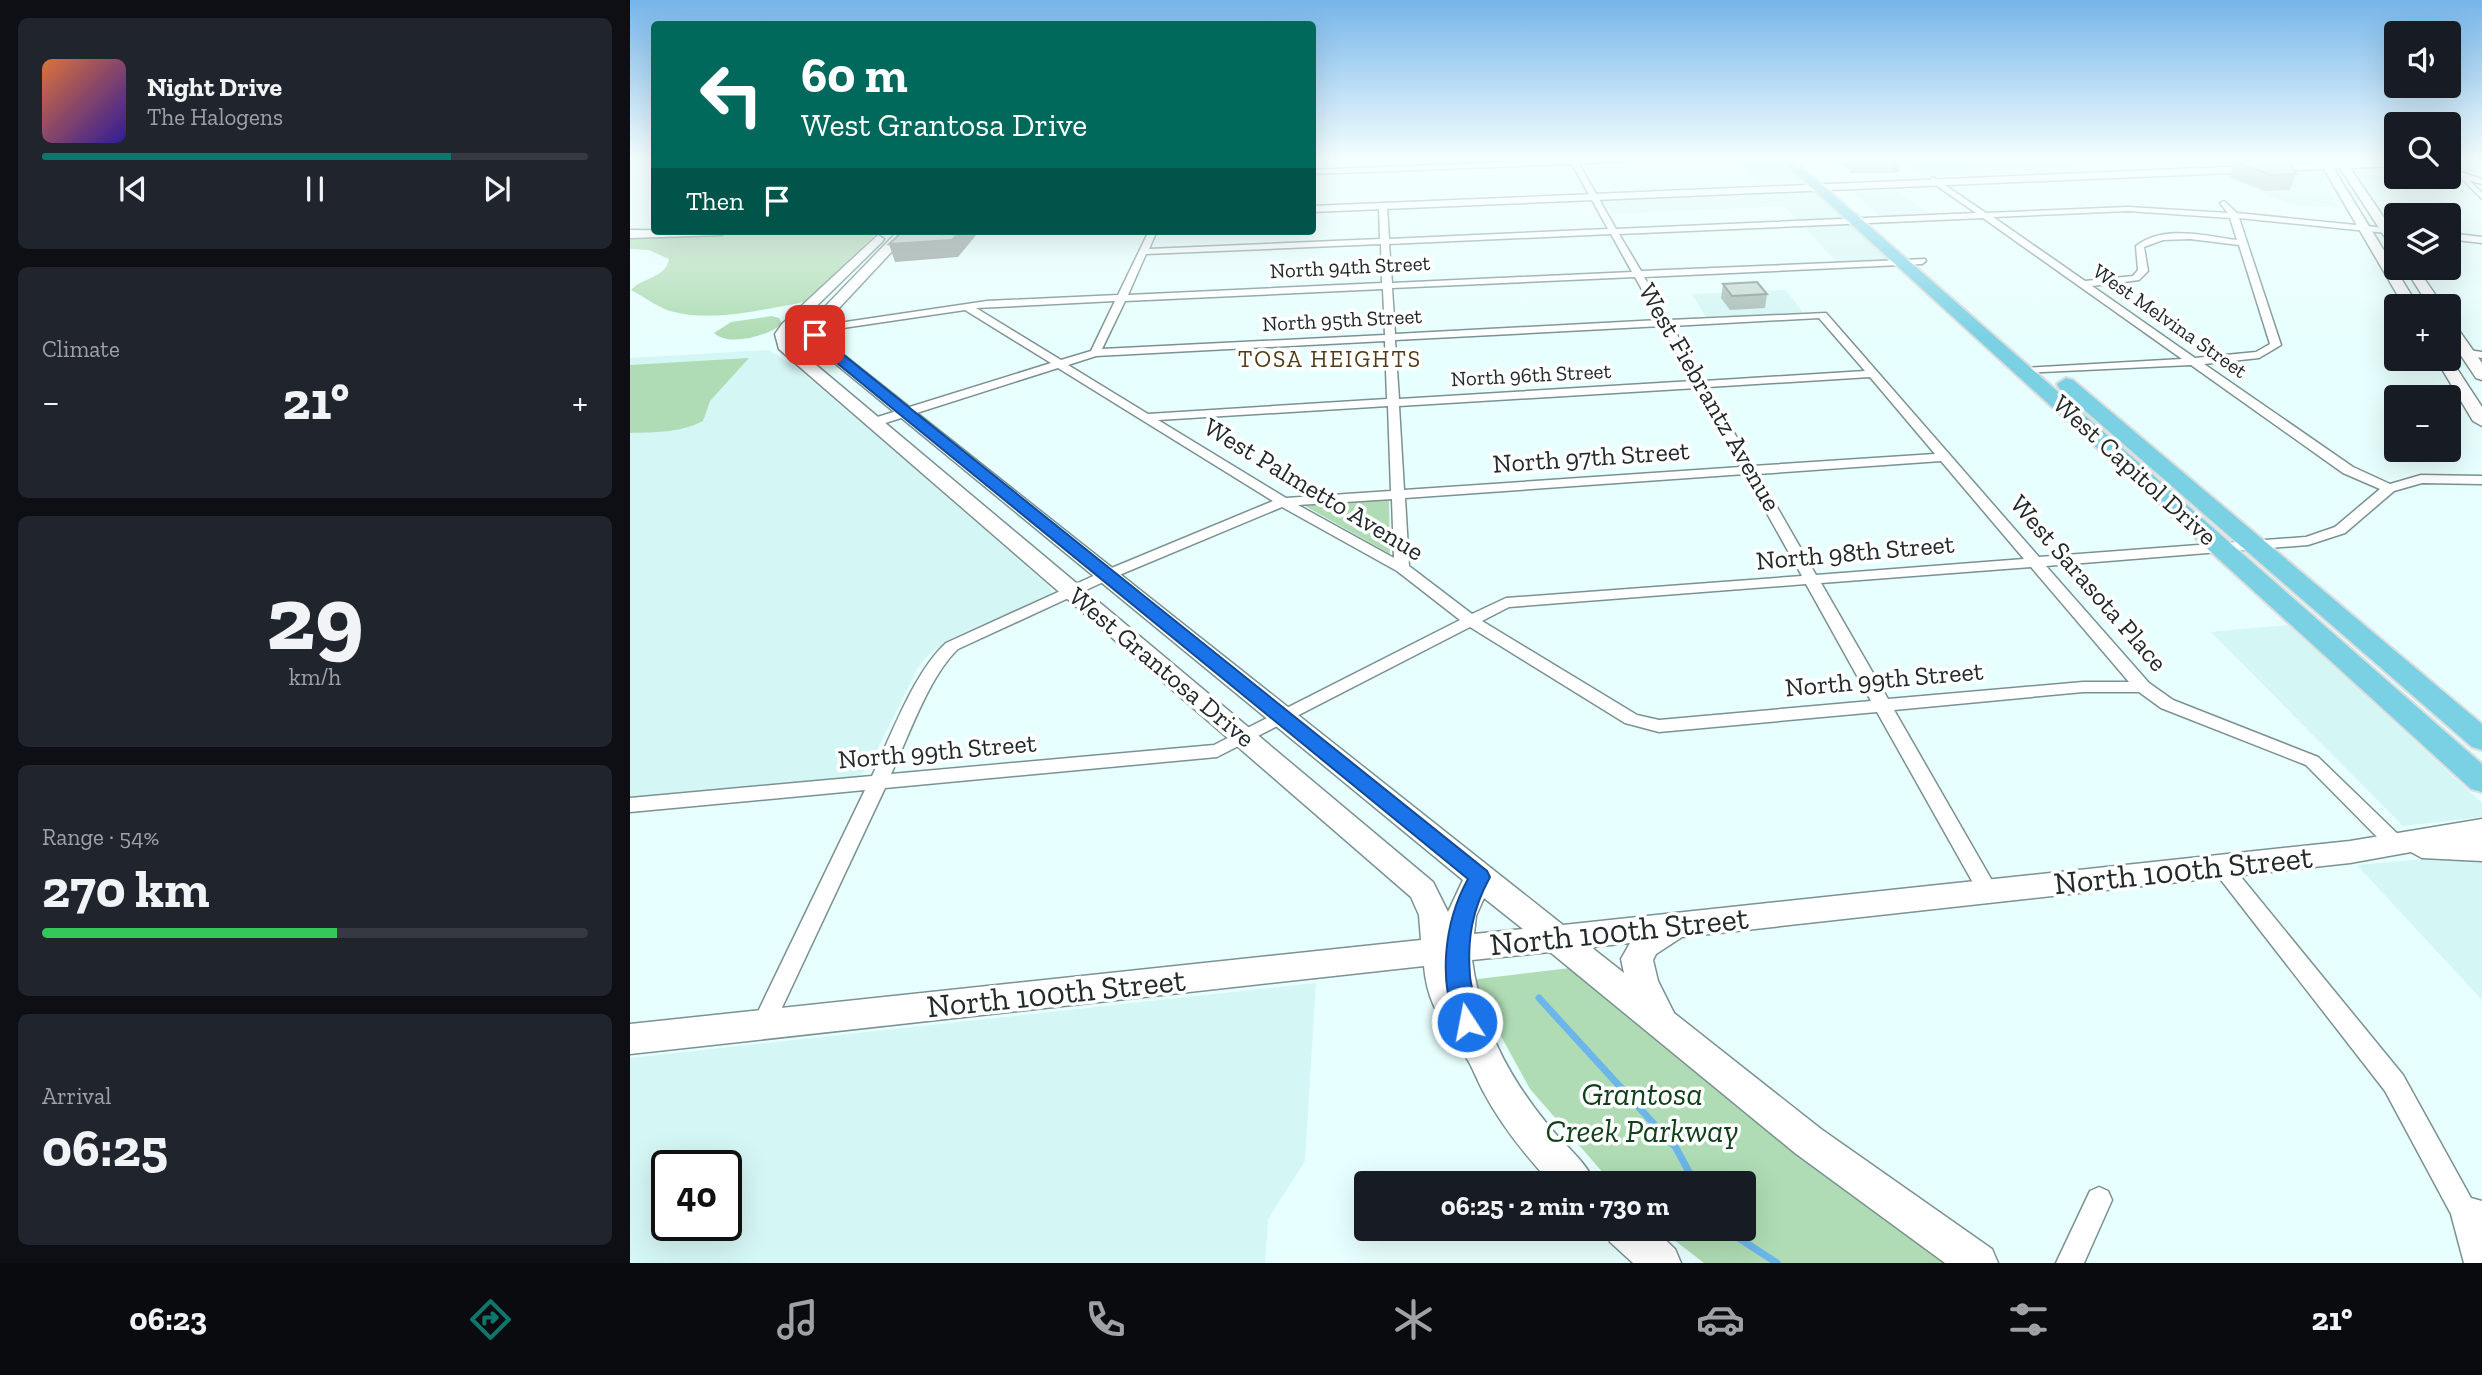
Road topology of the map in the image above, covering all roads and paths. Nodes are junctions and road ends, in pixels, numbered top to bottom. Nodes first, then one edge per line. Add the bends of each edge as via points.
1 (1384, 219) edge
2 (1609, 219) edge
3 (1864, 219) edge
4 (1907, 219) edge
5 (1992, 219) edge
6 (2235, 219) edge
7 (2273, 219) edge
8 (2360, 219) edge
9 (1866, 221) junction
10 (651, 228) edge
11 (2364, 228) junction
12 (630, 229) edge
13 (2384, 230) edge
14 (1617, 232) junction
15 (651, 233) edge
16 (630, 234) edge
17 (890, 235) edge
18 (890, 235) edge
19 (1151, 235) edge
20 (2461, 238) edge
21 (2482, 240) edge
22 (1385, 242) junction
23 (2242, 243) junction
24 (1143, 252) junction
25 (1922, 261) junction
26 (1902, 262) junction
27 (1640, 273) junction
28 (2085, 284) junction
29 (1387, 285) junction
30 (2404, 294) edge
31 (1122, 298) junction
32 (967, 307) junction
33 (1822, 315) joint
34 (1668, 322) junction
35 (814, 330) junction
36 (782, 334) junction
37 (1391, 337) junction
38 (2461, 340) edge
39 (1095, 353) junction
40 (2474, 354) edge
41 (2193, 361) junction
42 (1061, 363) junction
43 (2037, 371) junction
44 (2451, 371) edge
45 (1872, 374) junction
46 (2482, 375) edge
47 (1702, 383) junction
48 (1395, 402) junction
49 (906, 412) junction
50 (1149, 417) junction
51 (2482, 421) edge
52 (875, 422) junction
53 (1944, 457) junction
54 (1751, 469) junction
55 (2482, 480) edge
56 (2389, 488) junction
57 (1400, 493) junction
58 (1283, 502) junction
59 (2254, 546) junction
60 (2222, 548) junction
61 (2036, 562) junction
62 (1402, 568) junction
63 (1107, 575) junction
64 (1814, 580) junction
65 (1072, 592) junction
66 (1469, 620) junction
67 (2333, 647) junction
68 (2143, 687) junction
69 (2428, 694) junction
70 (1884, 705) junction
71 (1282, 718) junction
72 (1632, 719) joint
73 (2418, 724) junction
74 (1245, 737) junction
75 (2482, 740) edge
76 (2482, 765) edge
77 (2482, 780) edge
78 (877, 783) junction
79 (630, 805) edge
80 (2482, 829) edge
81 (2398, 846) junction
82 (2482, 850) edge
83 (2221, 866) junction
84 (1479, 877) junction
85 (1988, 891) junction
86 (1684, 924) junction
87 (1556, 938) junction
88 (1448, 950) junction
89 (763, 1024) junction
90 (1667, 1027) junction
91 (630, 1039) edge
92 (1566, 1171) edge
93 (2099, 1200) dead end
94 (2472, 1212) edge
95 (1638, 1241) edge
96 (1661, 1263) edge
97 (1978, 1263) edge
98 (2070, 1263) edge
99 (2478, 1263) edge

1 - 22 street
2 - 14 street, West Fiebrantz Avenue
3 - 9 main road, West Capitol Drive
4 - 9 street
5 - 28 street, West Melvina Street
6 - 23 street
7 - 11 street
8 - 11 street
9 - 14 street
9 - 25 main road, West Capitol Drive
9 - 26 main road, West Capitol Drive
10 - 12 street
11 - 13 street
11 - 30 street
14 - 22 street
14 - 27 street, West Fiebrantz Avenue
15 - 16 street
17 - 35 street
18 - 36 street
19 - 24 street
20 - 21 street
22 - 24 street
22 - 29 street
23 - 28 street via 2153,240 2140,246 2141,274 2127,281
23 - 41 street via 2276,345 2259,355
24 - 31 street
25 - 26 street, North 94th Street
25 - 43 main road, West Capitol Drive
26 - 27 street, North 94th Street
26 - 43 main road, West Capitol Drive
27 - 29 street, North 94th Street
27 - 34 street, West Fiebrantz Avenue
28 - 41 street, West Melvina Street
29 - 31 street, North 94th Street
29 - 37 street
31 - 32 street, North 94th Street
31 - 39 street
32 - 35 street, North 94th Street
32 - 42 street, West Palmetto Avenue
33 - 34 street, North 95th Street
33 - 45 street, West Sarasota Place
34 - 37 street, North 95th Street
34 - 47 street, West Fiebrantz Avenue
35 - 36 street, North 94th Street
35 - 49 street, West Grantosa Drive via 819,343
36 - 52 street, West Grantosa Drive via 784,346
37 - 39 street, North 95th Street
37 - 48 street
38 - 40 street
39 - 42 street, North 95th Street
40 - 46 street
41 - 43 street
41 - 56 street, West Melvina Street via 2348,470
42 - 49 street, North 95th Street
42 - 50 street, West Palmetto Avenue
43 - 59 main road, West Capitol Drive
43 - 60 main road, West Capitol Drive
44 - 51 street
45 - 47 street, North 96th Street
45 - 53 street, West Sarasota Place
47 - 48 street, North 96th Street
47 - 54 street, West Fiebrantz Avenue
48 - 50 street, North 96th Street
48 - 57 street
49 - 52 street, North 95th Street
49 - 63 street, West Grantosa Drive
50 - 58 street, West Palmetto Avenue
52 - 65 street, West Grantosa Drive
53 - 54 street, North 97th Street
53 - 61 street, West Sarasota Place
54 - 57 street, North 97th Street
54 - 64 street, West Fiebrantz Avenue
55 - 56 street, North 98th Street via 2421,479
56 - 59 street, North 98th Street via 2340,530 2308,541
57 - 58 street, North 97th Street
57 - 62 street
58 - 62 street, West Palmetto Avenue
58 - 63 street, North 97th Street
59 - 60 street, North 98th Street
59 - 69 main road, West Capitol Drive
60 - 61 street, North 98th Street
60 - 67 main road, West Capitol Drive
61 - 64 street, North 98th Street
61 - 68 street, West Sarasota Place
62 - 66 street, West Palmetto Avenue
63 - 65 street, North 97th Street
63 - 71 street, West Grantosa Drive
64 - 66 street, North 98th Street via 1506,603
64 - 70 street, West Fiebrantz Avenue
65 - 74 street, West Grantosa Drive
65 - 78 street, North 97th Street via 952,646 941,656
66 - 71 street, North 98th Street
66 - 72 street, West Palmetto Avenue
67 - 69 main road via 2359,653 2401,685
67 - 73 main road, West Capitol Drive
68 - 70 street, North 99th Street via 2083,687
68 - 81 street, West Sarasota Place via 2167,704 2312,761
69 - 75 main road, West Capitol Drive
70 - 72 street, North 99th Street via 1660,726
70 - 85 street, West Fiebrantz Avenue
71 - 74 street, North 98th Street
71 - 84 street, West Grantosa Drive
73 - 76 main road
73 - 77 main road, West Capitol Drive
74 - 78 street, North 99th Street via 1217,751
74 - 88 street, West Grantosa Drive via 1423,890
78 - 79 street, North 99th Street
78 - 89 street
80 - 81 street, North 100th Street
81 - 82 street
81 - 83 street, North 100th Street
83 - 85 street, North 100th Street
83 - 94 street via 2394,1083
84 - 87 street, West Grantosa Drive
84 - 88 street, West Grantosa Drive
85 - 86 street, North 100th Street
86 - 87 street, North 100th Street
86 - 90 street via 1656,936 1637,960 1642,983
87 - 88 street, North 100th Street
87 - 90 street, West Grantosa Drive
88 - 89 street, North 100th Street
88 - 92 street, West Grantosa Drive via 1440,974 1447,1005 1518,1115
89 - 91 street, North 100th Street
90 - 97 street, West Grantosa Drive via 1808,1141
93 - 98 street
94 - 99 street
95 - 96 street

